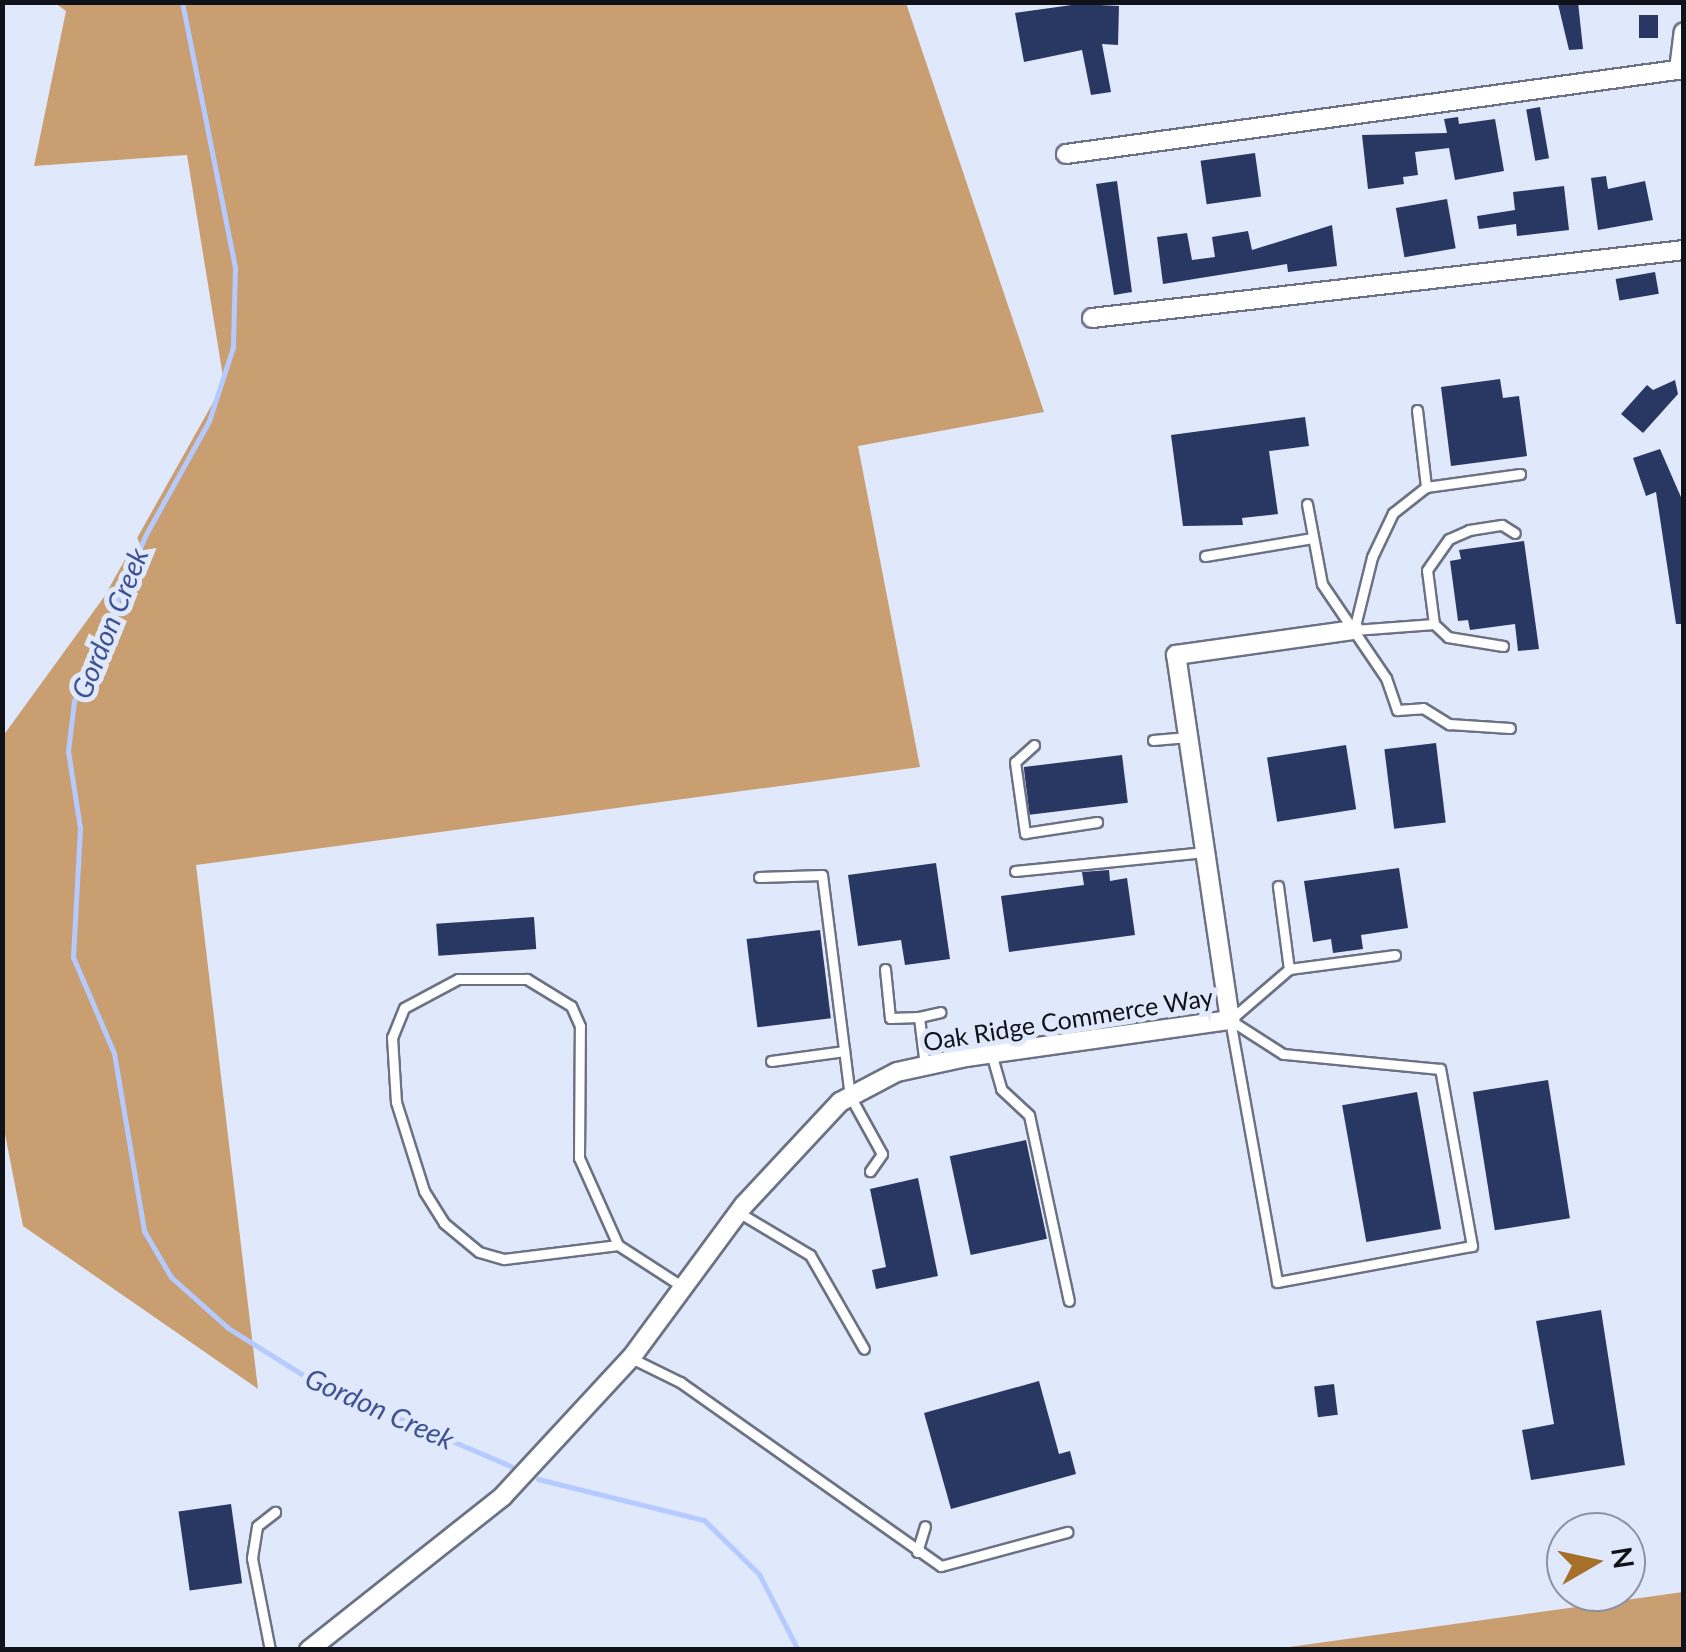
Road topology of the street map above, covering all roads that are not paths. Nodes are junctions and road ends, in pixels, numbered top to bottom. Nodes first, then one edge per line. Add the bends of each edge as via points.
1 (1684, 32) edge
2 (1681, 70) edge
3 (1066, 154) dead end
4 (1684, 250) edge
5 (1092, 318) dead end
6 (1417, 410) dead end
7 (1520, 474) dead end
8 (1426, 487) junction
9 (1307, 504) dead end
10 (1515, 533) dead end
11 (1312, 538) junction
12 (1205, 556) dead end
13 (1434, 624) junction
14 (1354, 630) junction
15 (1503, 646) dead end
16 (1510, 728) dead end
17 (1188, 736) junction
18 (1153, 740) dead end
19 (1034, 745) dead end
20 (1097, 822) dead end
21 (1205, 852) junction
22 (1015, 871) dead end
23 (759, 876) dead end
24 (1278, 886) dead end
25 (1395, 955) dead end
26 (1288, 969) junction
27 (885, 970) dead end
28 (940, 1012) dead end
29 (920, 1017) junction
30 (1230, 1020) junction
31 (844, 1050) junction
32 (991, 1053) junction
33 (771, 1061) dead end
34 (925, 1066) junction
35 (850, 1096) junction
36 (870, 1171) dead end
37 (738, 1212) junction
38 (618, 1245) junction
39 (683, 1287) junction
40 (1069, 1301) dead end
41 (864, 1350) dead end
42 (630, 1358) junction
43 (275, 1512) dead end
44 (925, 1526) dead end
45 (1068, 1532) dead end
46 (917, 1552) junction
47 (270, 1650) edge
48 (309, 1650) edge

1 - 2 street
2 - 3 street
4 - 5 street
6 - 8 lane
7 - 8 lane
8 - 14 lane via 1393,513 1372,556
9 - 11 lane
10 - 13 lane via 1502,525 1469,530 1435,553 1428,570
11 - 12 lane
11 - 14 lane via 1322,584
13 - 14 lane
13 - 15 lane via 1448,638
14 - 16 lane via 1397,710 1422,708 1449,724
14 - 17 street, Oak Ridge Commerce Way via 1176,656
17 - 18 lane
17 - 21 street, Oak Ridge Commerce Way
19 - 20 lane via 1015,762 1025,832
21 - 22 lane
21 - 30 street, Oak Ridge Commerce Way
23 - 31 lane via 822,876
24 - 26 lane
25 - 26 lane
26 - 30 lane
27 - 29 lane via 890,1018
28 - 29 lane
29 - 34 lane
30 - 30 lane via 1276,1282 1472,1246 1440,1070 1282,1054
30 - 32 street, Oak Ridge Commerce Way
31 - 33 lane
31 - 35 lane
32 - 34 street, Oak Ridge Commerce Way
32 - 40 lane via 1001,1089 1029,1115
34 - 35 street, Oak Ridge Commerce Way
35 - 36 lane via 882,1154
35 - 37 street, Oak Ridge Commerce Way
37 - 39 street, Oak Ridge Commerce Way
37 - 41 lane via 810,1255
38 - 38 lane via 504,1259 479,1252 444,1223 424,1191 396,1102 392,1037 404,1008 458,979 527,979 571,1006 580,1026 579,1158
38 - 39 lane
39 - 42 street, Oak Ridge Commerce Way
42 - 46 lane via 680,1382
42 - 48 street, Oak Ridge Commerce Way via 503,1496
43 - 47 lane via 257,1526 252,1558
44 - 46 lane
45 - 46 lane via 941,1566

